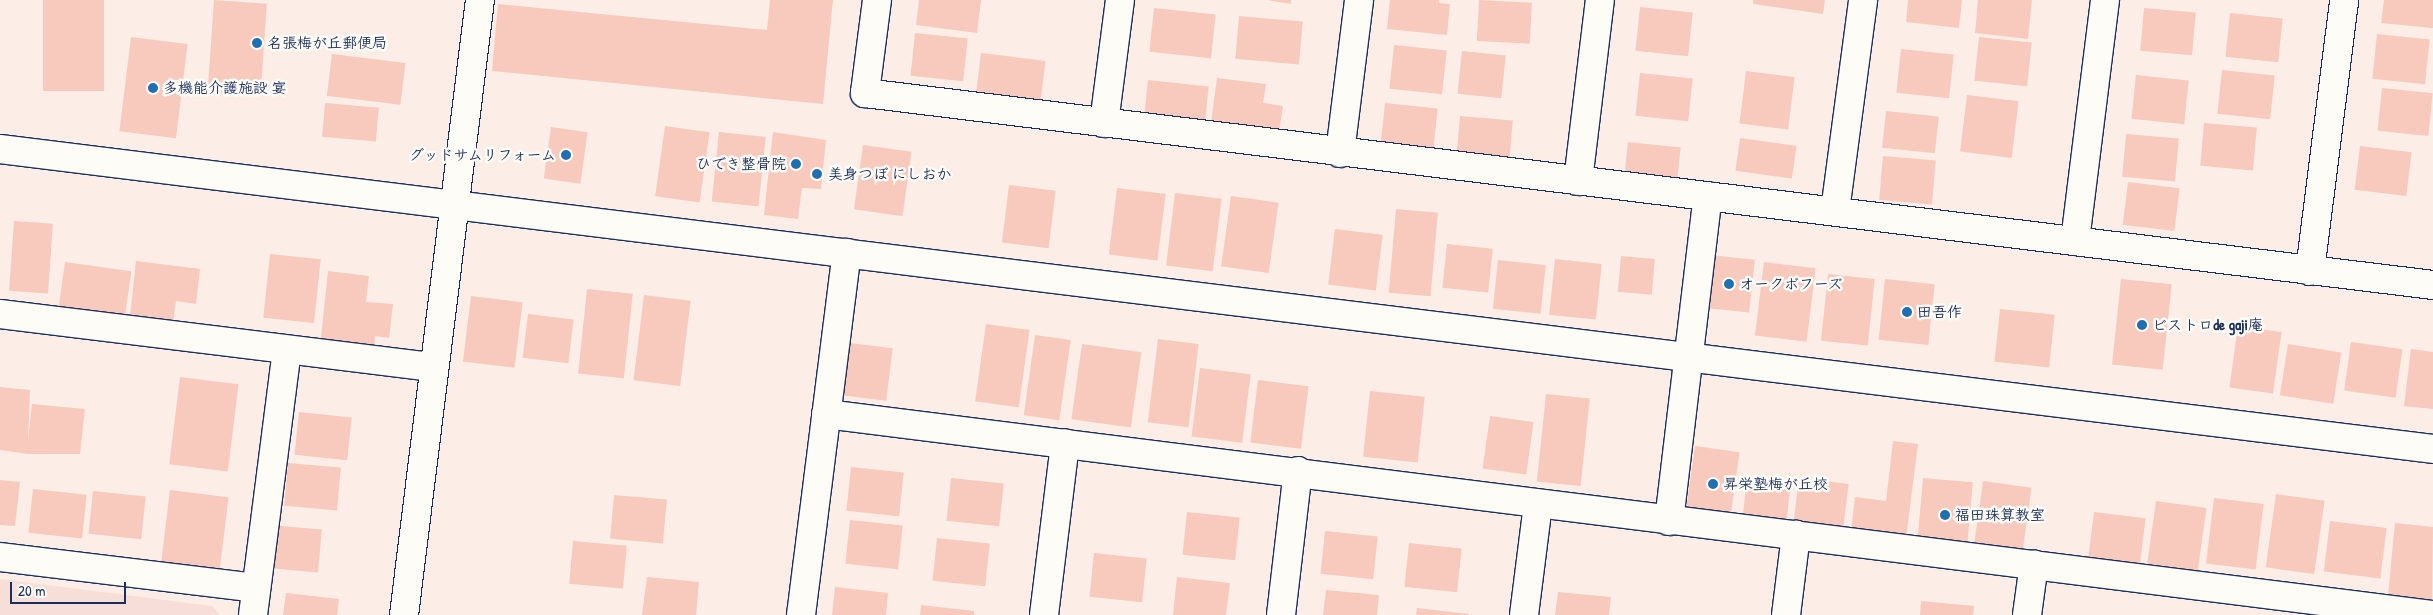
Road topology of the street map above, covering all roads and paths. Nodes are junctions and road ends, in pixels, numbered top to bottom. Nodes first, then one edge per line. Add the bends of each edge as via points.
1 (480, 0) edge
2 (877, 0) edge
3 (1120, 0) edge
4 (1359, 0) edge
5 (1600, 0) edge
6 (1863, 0) edge
7 (2105, 0) edge
8 (2344, 0) edge
9 (1104, 123) junction
10 (0, 149) edge
11 (1340, 153) junction
12 (1578, 181) junction
13 (1708, 196) junction
14 (455, 206) junction
15 (1835, 211) junction
16 (2075, 240) junction
17 (847, 253) junction
18 (2310, 271) junction
19 (2433, 286) edge
20 (0, 314) edge
21 (287, 350) junction
22 (1690, 356) junction
23 (433, 367) junction
24 (826, 414) junction
25 (1066, 443) junction
26 (2433, 450) edge
27 (1298, 471) junction
28 (1538, 504) junction
29 (1669, 520) junction
30 (1796, 536) junction
31 (0, 557) edge
32 (2034, 564) junction
33 (256, 588) junction
34 (2269, 604) edge
35 (253, 615) edge
36 (404, 615) edge
37 (801, 615) edge
38 (1044, 615) edge
39 (1281, 615) edge
40 (1524, 615) edge
41 (1786, 615) edge
42 (2027, 615) edge
43 (2433, 615) edge

1 - 14 street
2 - 9 street via 865,93
3 - 9 street
4 - 11 street
5 - 12 street
6 - 15 street
7 - 16 street
8 - 18 street
9 - 11 street
10 - 14 street
11 - 12 street
12 - 13 street
13 - 15 street
13 - 22 street
14 - 17 street
14 - 23 street
15 - 16 street
16 - 18 street
17 - 22 street
17 - 24 street
18 - 19 street
20 - 21 street
21 - 23 street
21 - 33 street
22 - 26 street
22 - 29 street
23 - 36 street
24 - 25 street
24 - 37 street
25 - 27 street
25 - 38 street
27 - 28 street
27 - 39 street
28 - 29 street
28 - 40 street
29 - 30 street
30 - 32 street
30 - 41 street
31 - 33 street
32 - 34 street
32 - 42 street
33 - 35 street
34 - 43 street

